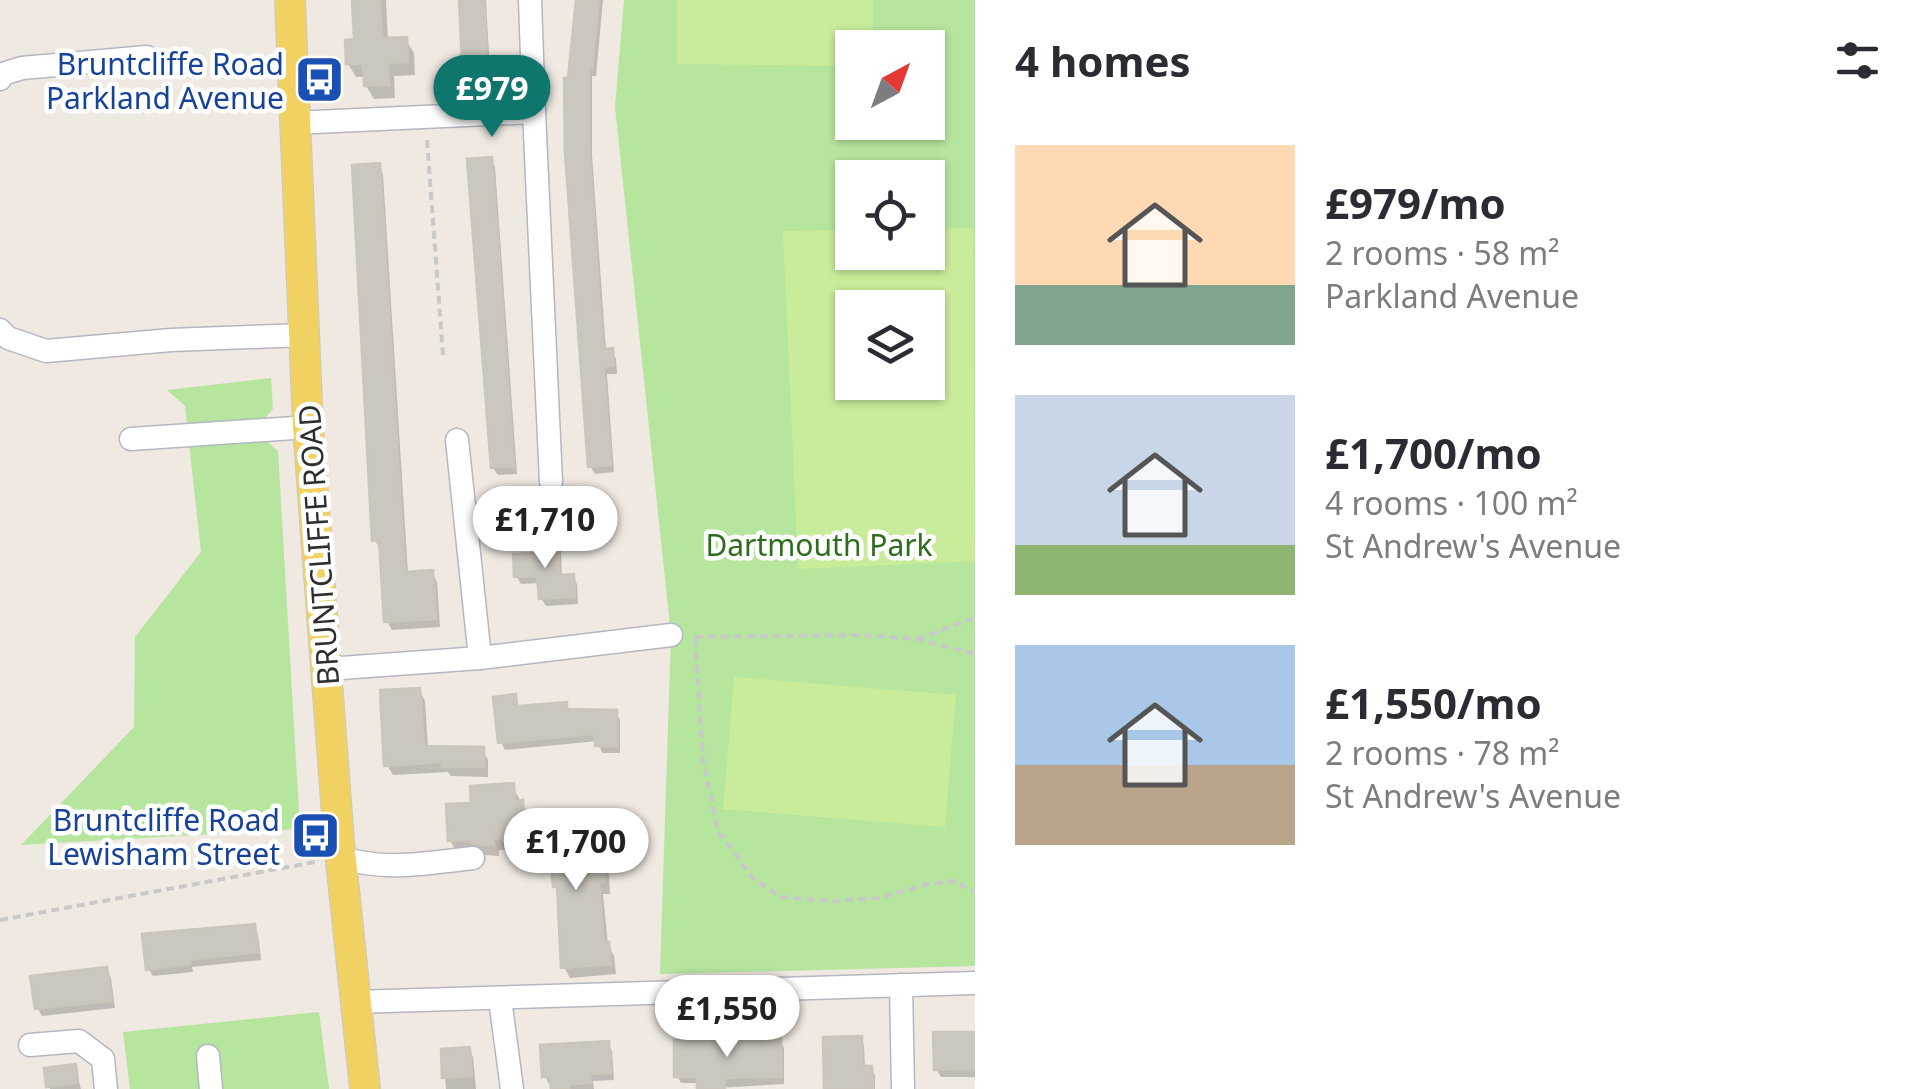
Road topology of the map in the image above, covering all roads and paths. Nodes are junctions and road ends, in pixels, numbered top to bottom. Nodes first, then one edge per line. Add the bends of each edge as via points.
1 (290, 0) edge
2 (530, 0) edge
3 (146, 57) dead end
4 (0, 79) edge
5 (534, 112) junction
6 (425, 115) junction
7 (293, 123) junction
8 (0, 330) edge
9 (304, 335) junction
10 (443, 355) dead end
11 (308, 427) junction
12 (132, 439) dead end
13 (456, 440) dead end
14 (551, 482) dead end
15 (975, 618) edge
16 (683, 636) junction
17 (917, 640) junction
18 (975, 654) edge
19 (480, 658) junction
20 (327, 669) junction
21 (340, 857) junction
22 (474, 858) dead end
23 (975, 892) edge
24 (0, 920) edge
25 (975, 983) edge
26 (902, 985) junction
27 (500, 999) junction
28 (354, 1002) junction
29 (30, 1045) dead end
30 (208, 1056) dead end
31 (106, 1089) edge
32 (210, 1089) edge
33 (364, 1089) edge
34 (512, 1089) edge
35 (904, 1089) edge

1 - 7 main road, BRUNTCLIFFE ROAD
2 - 5 street
3 - 4 street via 22,68
5 - 6 street
5 - 14 street
6 - 7 street
6 - 10 path
7 - 9 main road, BRUNTCLIFFE ROAD
8 - 9 street via 46,351
9 - 11 main road, BRUNTCLIFFE ROAD
11 - 12 street
11 - 20 main road, BRUNTCLIFFE ROAD
13 - 19 street
15 - 17 path
16 - 17 path
16 - 19 street
16 - 23 path via 701,691 703,760 718,831 753,878 781,898 831,902 954,881
17 - 18 path
19 - 20 street
20 - 21 main road, BRUNTCLIFFE ROAD
21 - 22 street via 400,867
21 - 24 path
21 - 28 main road, BRUNTCLIFFE ROAD
25 - 26 street
26 - 27 street
26 - 35 street
27 - 28 street
27 - 34 street
28 - 33 main road, BRUNTCLIFFE ROAD
29 - 31 street via 79,1040 103,1059
30 - 32 street

